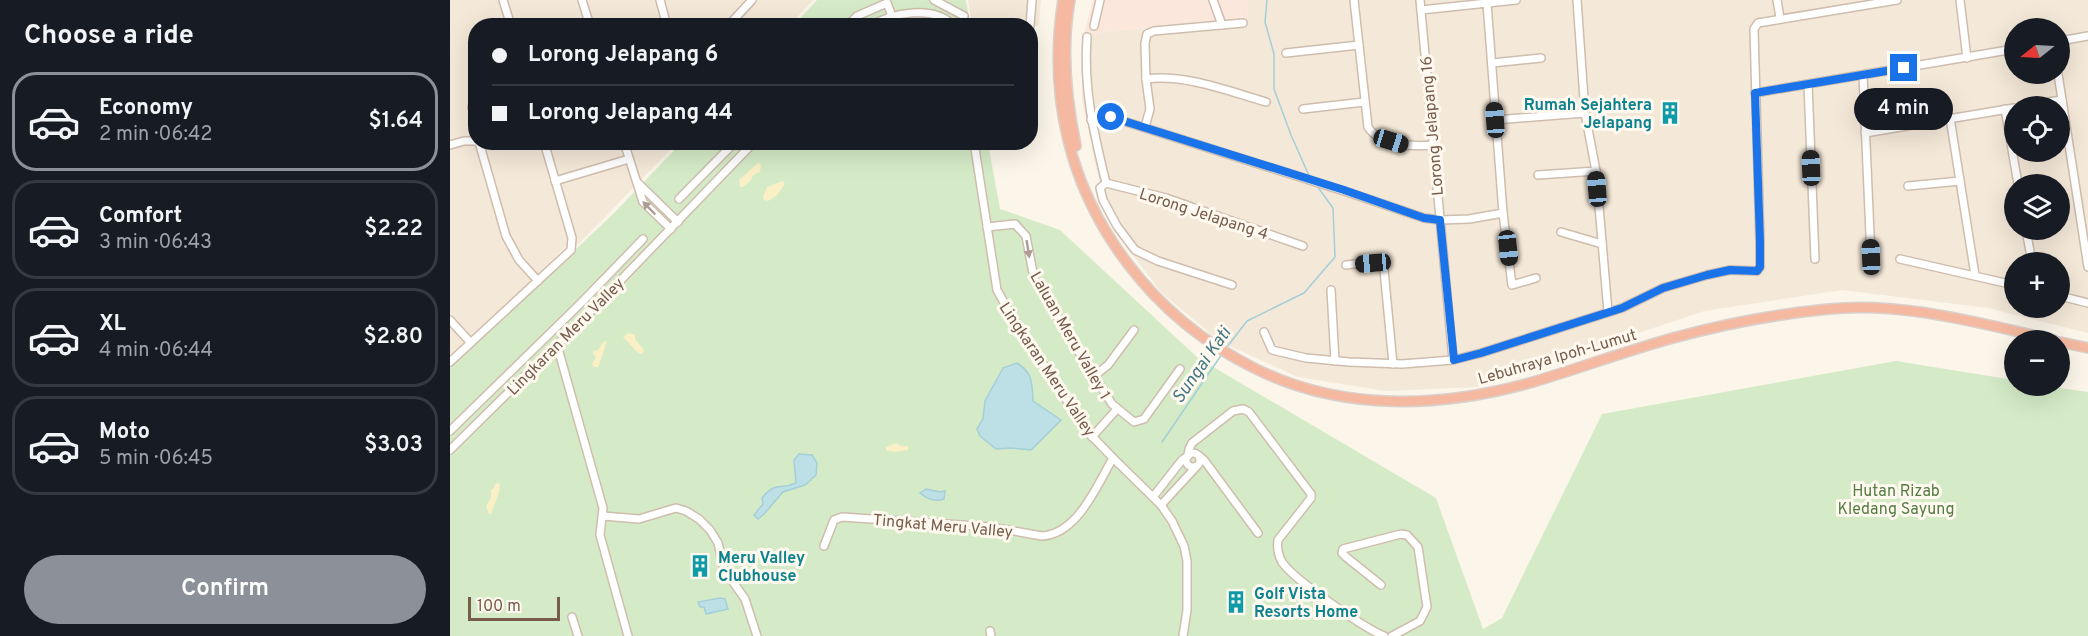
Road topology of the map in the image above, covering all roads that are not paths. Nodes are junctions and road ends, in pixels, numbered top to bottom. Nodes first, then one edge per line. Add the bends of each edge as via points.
1 (503, 0) edge
2 (582, 0) edge
3 (660, 0) edge
4 (750, 0) edge
5 (934, 0) edge
6 (1032, 0) edge
7 (1063, 0) edge
8 (1070, 0) edge
9 (1100, 0) edge
10 (1213, 0) edge
11 (1354, 0) edge
12 (1420, 0) edge
13 (1516, 0) edge
14 (1577, 0) edge
15 (1777, 0) edge
16 (1897, 0) edge
17 (1960, 0) edge
18 (890, 1) edge
19 (1487, 3) junction
20 (1421, 10) junction
21 (892, 16) junction
22 (964, 16) dead end
23 (509, 18) edge
24 (588, 18) edge
25 (665, 18) edge
26 (735, 18) edge
27 (857, 18) edge
28 (888, 18) edge
29 (944, 18) edge
30 (1031, 18) edge
31 (1780, 18) junction
32 (1243, 23) dead end
33 (1222, 25) junction
34 (1094, 26) dead end
35 (2088, 36) edge
36 (1087, 37) dead end
37 (2070, 39) edge
38 (1359, 45) junction
39 (2004, 51) edge
40 (1286, 53) dead end
41 (1541, 58) dead end
42 (1967, 58) junction
43 (1491, 63) junction
44 (1863, 75) junction
45 (1146, 79) junction
46 (1808, 84) junction
47 (1755, 93) junction
48 (1266, 102) dead end
49 (1364, 102) junction
50 (1303, 109) dead end
51 (2004, 109) edge
52 (1585, 113) junction
53 (1950, 118) junction
54 (1091, 120) junction
55 (1495, 120) junction
56 (1144, 127) junction
57 (1865, 134) junction
58 (468, 141) edge
59 (450, 145) edge
60 (1433, 145) junction
61 (479, 150) edge
62 (546, 150) edge
63 (626, 150) edge
64 (727, 150) edge
65 (746, 150) edge
66 (975, 150) edge
67 (2070, 154) edge
68 (629, 159) junction
69 (1596, 171) junction
70 (1538, 175) dead end
71 (555, 181) junction
72 (635, 181) junction
73 (1960, 181) junction
74 (1106, 183) junction
75 (1908, 186) dead end
76 (679, 200) dead end
77 (1503, 213) junction
78 (1097, 215) junction
79 (1440, 220) junction
80 (678, 222) junction
81 (987, 227) junction
82 (671, 229) junction
83 (1561, 232) dead end
84 (642, 239) dead end
85 (1602, 244) junction
86 (1303, 246) dead end
87 (1871, 257) dead end
88 (1815, 259) dead end
89 (1900, 259) dead end
90 (1346, 265) dead end
91 (2088, 267) edge
92 (1974, 275) junction
93 (1536, 278) dead end
94 (538, 281) junction
95 (2004, 282) edge
96 (1232, 285) dead end
97 (1332, 290) dead end
98 (2070, 298) edge
99 (582, 302) junction
100 (2088, 303) edge
101 (591, 311) junction
102 (1608, 312) junction
103 (450, 320) edge
104 (1134, 330) dead end
105 (2011, 330) edge
106 (1264, 332) dead end
107 (471, 343) junction
108 (2070, 344) edge
109 (557, 345) junction
110 (2088, 348) edge
111 (1454, 360) junction
112 (1335, 361) junction
113 (450, 362) edge
114 (1394, 364) junction
115 (1180, 369) dead end
116 (1094, 376) junction
117 (1117, 409) junction
118 (460, 421) junction
119 (450, 431) edge
120 (470, 431) junction
121 (1092, 437) junction
122 (1198, 439) junction
123 (450, 450) edge
124 (1188, 456) junction
125 (1199, 456) junction
126 (1113, 458) junction
127 (1197, 466) junction
128 (1210, 469) junction
129 (1165, 483) junction
130 (1174, 492) junction
131 (1153, 497) junction
132 (1161, 505) junction
133 (603, 516) junction
134 (1258, 533) dead end
135 (824, 546) dead end
136 (1381, 585) dead end
137 (572, 617) dead end
138 (578, 636) edge
139 (628, 636) edge
140 (758, 636) edge
141 (1183, 636) edge
142 (1384, 636) edge
143 (1392, 636) edge

1 - 23 street
2 - 24 street
3 - 25 street
4 - 26 street
5 - 22 street
6 - 30 street
7 - 78 highway, Lebuhraya Ipoh-Lumut via 1057,51 1061,103 1080,178
8 - 78 highway, Lebuhraya Ipoh-Lumut via 1065,51 1068,102 1078,154
9 - 34 street
10 - 33 street
11 - 38 street
12 - 20 street, Lorong Jelapang 16
13 - 19 street
14 - 52 street
15 - 31 street
16 - 31 street
17 - 42 street
18 - 21 street
18 - 27 street
19 - 20 street
19 - 43 street
20 - 60 street, Lorong Jelapang 16
21 - 28 street
21 - 29 street via 924,13
31 - 47 street via 1758,23 1754,29
32 - 33 street
33 - 45 street via 1147,34
35 - 37 street
36 - 54 street via 1086,85
38 - 40 street
38 - 49 street
39 - 42 street
41 - 43 street
42 - 44 street
43 - 55 street
44 - 46 street
44 - 57 street
45 - 48 street via 1199,83
45 - 56 street via 1150,109
46 - 47 street
46 - 88 street
47 - 102 street via 1760,267 1757,271 1730,270 1663,288
49 - 50 street
49 - 60 street via 1368,127 1374,135 1410,146
51 - 53 street
52 - 55 street
52 - 69 street
53 - 57 street
53 - 73 street
54 - 56 street via 1107,117
54 - 74 street
55 - 77 street
56 - 79 street
57 - 87 street
58 - 59 street
60 - 79 street, Lorong Jelapang 16
61 - 94 street via 502,228 519,260
62 - 71 street
63 - 68 street
64 - 76 street
65 - 80 street, Lingkaran Meru Valley
66 - 81 street, Lingkaran Meru Valley
67 - 91 street
68 - 71 street
68 - 72 street
69 - 70 street
69 - 85 street
71 - 94 street via 573,246
72 - 80 street
82 -> 72 street via 642,202
73 - 75 street
73 - 92 street
74 - 86 street, Lorong Jelapang 4 via 1166,198
74 - 96 street via 1100,188 1103,200 1135,250
77 - 79 street
77 - 93 street via 1512,285
78 - 105 highway, Lebuhraya Ipoh-Lumut via 1150,291 1209,342 1278,379 1359,400 1455,398 1506,388 1714,327 1778,314 1881,308
79 - 111 street, Lorong Jelapang 16
80 - 82 street, Lingkaran Meru Valley
81 -> 116 street, Laluan Meru Valley 1 via 1015,224 1024,232 1034,278
81 - 121 street, Lingkaran Meru Valley via 999,294
82 - 101 street, Lingkaran Meru Valley
83 - 85 street
84 - 99 street
85 - 102 street
89 - 92 street
90 - 114 street via 1376,263 1384,270
92 - 95 street
94 - 107 street
97 - 112 street
98 - 100 street
99 - 101 street
99 - 118 street
101 - 109 street, Lingkaran Meru Valley
102 - 111 street
103 - 107 street
104 - 116 street via 1105,368
106 - 112 street via 1275,351
107 - 113 street
108 - 110 highway
109 - 120 street, Lingkaran Meru Valley
109 - 133 street
111 - 114 street
112 - 114 street
115 - 117 street, Laluan Meru Valley 1 via 1144,419 1134,422
116 - 117 street, Laluan Meru Valley 1
117 - 121 street
118 - 119 street
118 - 120 street
120 - 123 street, Lingkaran Meru Valley
121 - 126 street, Lingkaran Meru Valley
122 - 124 street via 1190,445
122 - 125 street
122 - 142 street via 1236,410 1252,415 1311,494 1278,540 1282,562 1341,610
124 - 125 street
124 - 127 street via 1188,465
124 - 129 street
125 - 127 street
125 - 128 street
126 - 131 street, Lingkaran Meru Valley
126 - 135 street, Tingkat Meru Valley via 1076,520 1050,535 974,525 842,517 832,524
127 - 128 street
127 - 130 street
128 - 134 street
129 - 130 street
129 - 131 street
130 - 132 street
131 - 132 street, Lingkaran Meru Valley
132 - 141 street, Lingkaran Meru Valley via 1177,530 1187,561
133 - 139 street via 600,535
133 - 140 street via 639,519 676,508 699,519 718,543 724,568 745,599
136 - 143 street via 1343,555 1343,549 1407,535 1418,548 1427,607 1420,621
137 - 138 street

